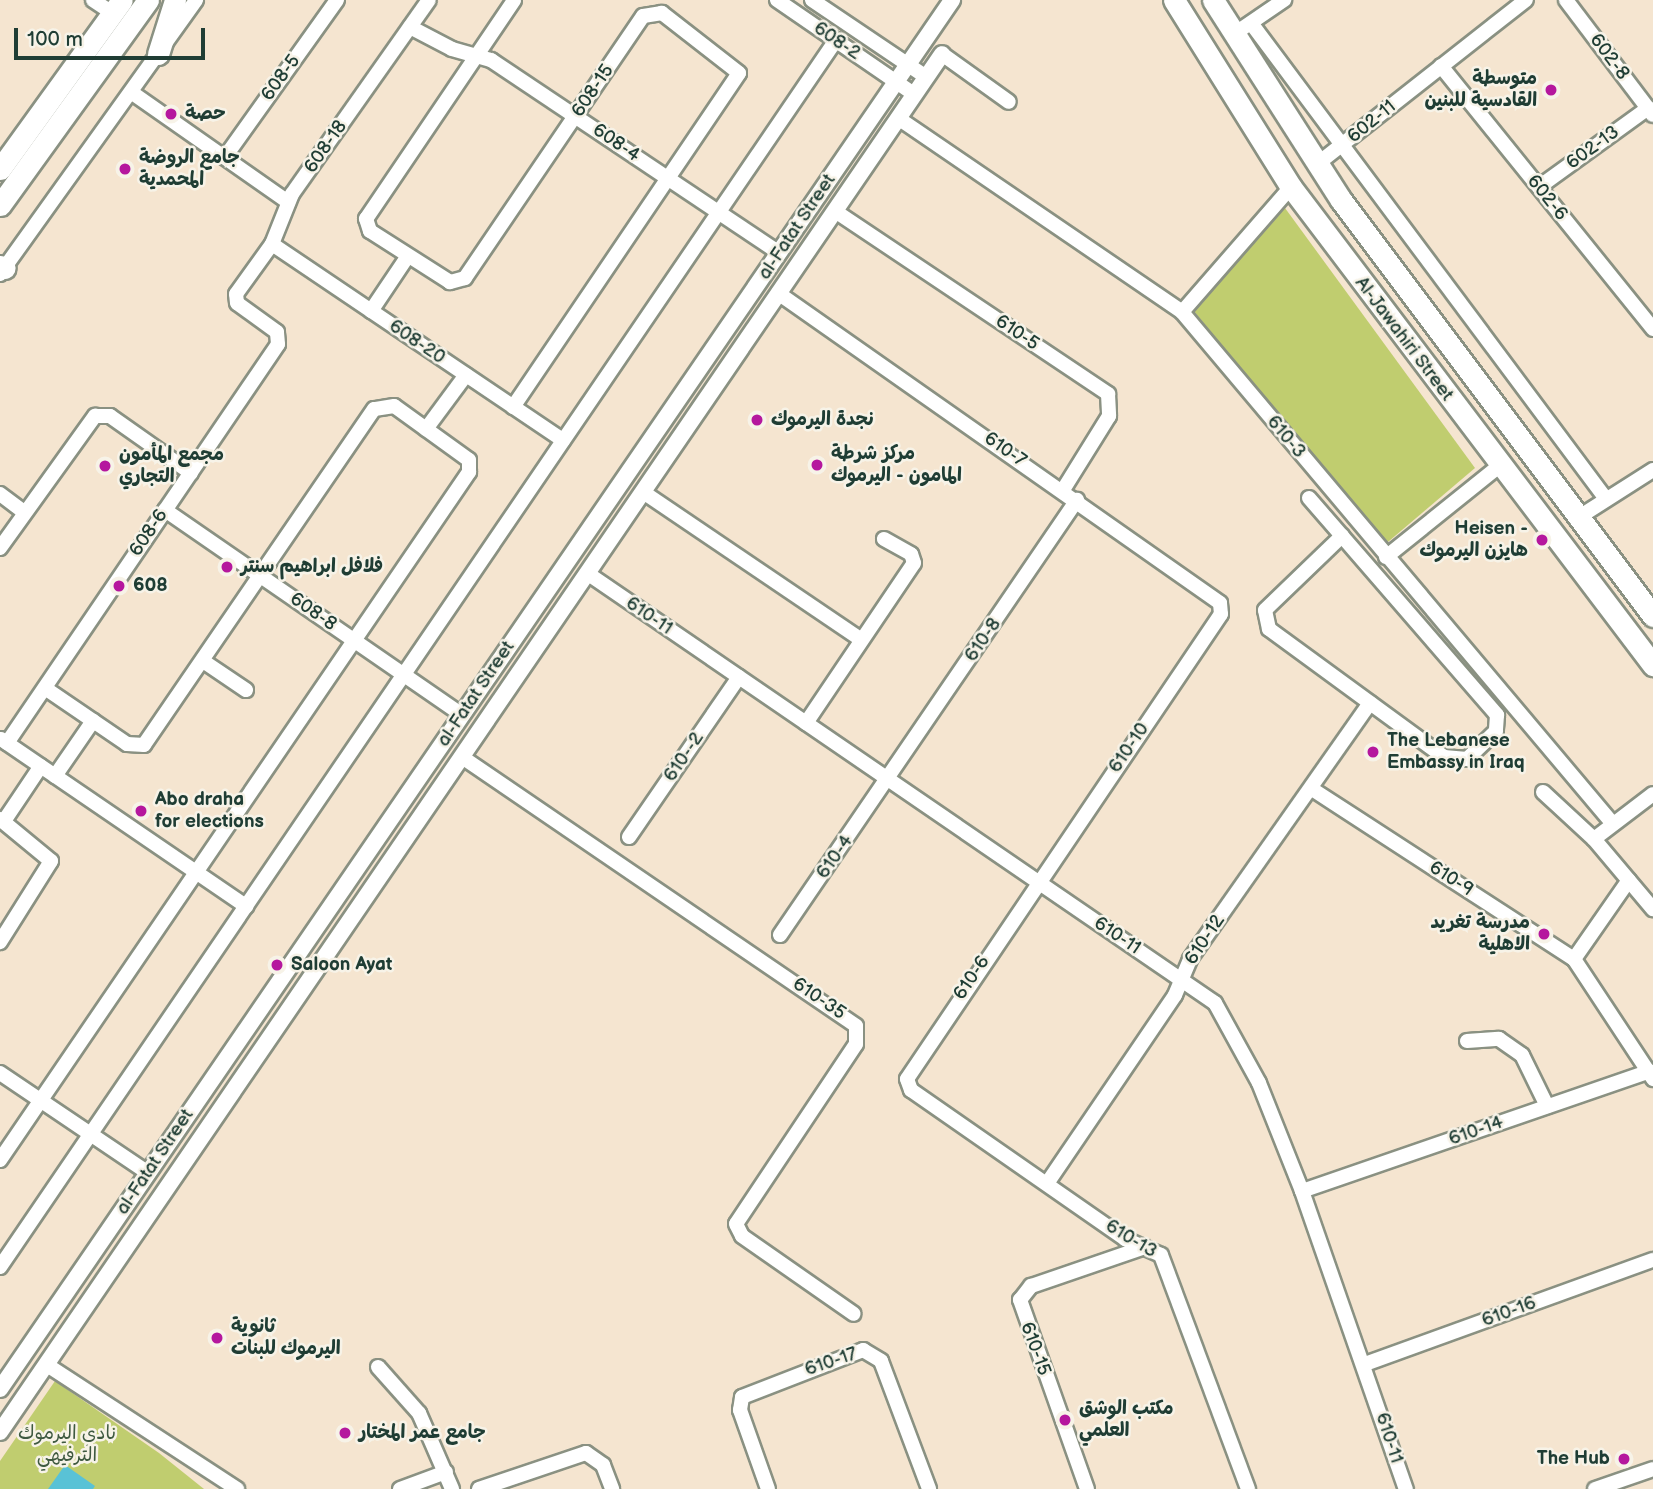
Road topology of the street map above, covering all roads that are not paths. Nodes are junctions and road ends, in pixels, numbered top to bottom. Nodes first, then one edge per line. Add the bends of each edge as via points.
1 (93, 0) edge
2 (148, 0) edge
3 (175, 0) edge
4 (196, 0) edge
5 (337, 0) edge
6 (429, 0) edge
7 (514, 0) edge
8 (777, 0) edge
9 (812, 0) edge
10 (952, 0) edge
11 (1174, 0) edge
12 (1213, 0) edge
13 (1525, 0) edge
14 (1566, 0) edge
15 (1275, 3) edge
16 (117, 7) edge
17 (410, 27) junction
18 (1242, 29) junction
19 (836, 40) junction
20 (158, 54) junction
21 (942, 54) joint
22 (477, 55) junction
23 (908, 65) junction
24 (1441, 66) junction
25 (926, 77) junction
26 (896, 81) junction
27 (131, 92) junction
28 (914, 94) junction
29 (1009, 102) dead end
30 (1651, 111) edge
31 (576, 117) junction
32 (898, 118) junction
33 (1343, 145) junction
34 (225, 157) junction
35 (1316, 165) junction
36 (0, 169) edge
37 (670, 180) junction
38 (1291, 187) junction
39 (1539, 187) junction
40 (288, 202) junction
41 (0, 205) edge
42 (835, 211) junction
43 (719, 212) junction
44 (272, 244) junction
45 (779, 253) junction
46 (408, 256) junction
47 (2, 269) edge
48 (778, 293) junction
49 (235, 299) joint
50 (371, 312) junction
51 (1182, 312) junction
52 (1653, 329) edge
53 (466, 375) junction
54 (513, 407) junction
55 (426, 429) junction
56 (654, 435) junction
57 (563, 440) junction
58 (673, 448) junction
59 (1498, 467) junction
60 (1653, 470) edge
61 (191, 473) junction
62 (1063, 490) junction
63 (643, 492) junction
64 (0, 494) edge
65 (1309, 498) dead end
66 (1606, 499) junction
67 (1077, 500) junction
68 (164, 509) junction
69 (25, 513) junction
70 (1576, 519) junction
71 (1342, 536) junction
72 (884, 539) dead end
73 (0, 548) edge
74 (1386, 557) junction
75 (587, 573) junction
76 (261, 576) junction
77 (1221, 614) joint
78 (1653, 616) edge
79 (860, 639) junction
80 (354, 640) junction
81 (203, 662) junction
82 (1653, 665) edge
83 (404, 674) junction
84 (739, 677) junction
85 (45, 688) junction
86 (246, 690) dead end
87 (1370, 704) junction
88 (462, 715) junction
89 (93, 721) junction
90 (806, 723) junction
91 (4, 741) edge
92 (462, 757) junction
93 (41, 766) junction
94 (55, 776) junction
95 (889, 780) junction
96 (1312, 789) junction
97 (1543, 792) dead end
98 (1653, 794) edge
99 (2, 820) edge
100 (1613, 824) junction
101 (629, 837) dead end
102 (1594, 839) junction
103 (357, 868) junction
104 (196, 872) junction
105 (1629, 880) junction
106 (1037, 882) junction
107 (376, 883) junction
108 (246, 906) junction
109 (1653, 909) edge
110 (780, 935) dead end
111 (0, 942) edge
112 (1574, 959) junction
113 (1181, 980) junction
114 (1467, 1041) dead end
115 (0, 1073) edge
116 (908, 1074) joint
117 (1652, 1075) edge
118 (40, 1100) junction
119 (1547, 1106) junction
120 (90, 1134) junction
121 (0, 1160) edge
122 (148, 1173) junction
123 (1048, 1182) junction
124 (1302, 1191) junction
125 (1145, 1247) junction
126 (1653, 1260) edge
127 (0, 1267) edge
128 (854, 1314) dead end
129 (1365, 1364) junction
130 (47, 1365) junction
131 (378, 1367) dead end
132 (0, 1389) edge
133 (0, 1432) edge
134 (1653, 1469) edge
135 (446, 1472) junction
136 (237, 1489) edge
137 (400, 1489) edge
138 (453, 1489) edge
139 (479, 1489) edge
140 (612, 1489) edge
141 (768, 1489) edge
142 (929, 1489) edge
143 (1087, 1489) edge
144 (1248, 1489) edge
145 (1406, 1489) edge
146 (1595, 1489) edge

1 - 16 street
2 - 41 main road
3 - 20 main road
4 - 20 street
5 - 34 street, 608-5
6 - 17 street, 608-18
7 - 22 street, 608-15
8 - 19 street, 608-2
9 - 23 street, 608-2
10 - 23 street, al-Fatat Street
11 - 38 main road, Al-Jawahiri Street
12 - 18 main road, Al-Jawahiri Street
13 - 24 street, 602-11
14 - 30 street, 602-8
15 - 18 street
16 - 36 main road
17 - 22 street, 608-4
17 - 40 street, 608-18
18 - 33 street
18 - 35 main road, Al-Jawahiri Street
19 - 26 street, 608-2
19 - 43 street
20 - 27 street
21 - 25 street, al-Fatat Street
21 - 29 street
22 - 31 street, 608-4
22 - 46 street, 608-15 via 366,219 370,230
23 - 25 street, 608-2
23 - 26 street, al-Fatat Street
24 - 33 street, 602-11
24 - 39 street, 602-6
25 - 28 street, al-Fatat Street
26 - 28 street, 608-2
26 - 45 street, al-Fatat Street
27 - 34 street
27 - 47 street
28 - 32 street, al-Fatat Street
30 - 39 street, 602-13
31 - 37 street, 608-4
31 - 37 street, 608-15 via 643,16 662,13 739,73
31 - 46 street, 608-15 via 465,278 450,282
32 - 42 street, al-Fatat Street
32 - 51 street, 610-3
33 - 35 street, 602-11
33 - 66 street
34 - 40 street
35 - 70 main road, Al-Jawahiri Street
37 - 43 street, 608-4
37 - 54 street, 608-15
38 - 51 street
38 - 59 main road, Al-Jawahiri Street
39 - 52 street, 602-6
40 - 44 street, 608-18
42 - 48 street, al-Fatat Street
42 - 62 street, 610-5 via 1108,394 1109,416
43 - 45 street, 608-4
43 - 57 street
44 - 49 street, 608-18
44 - 50 street, 608-20
45 - 56 street, al-Fatat Street
46 - 50 street
48 - 58 street, al-Fatat Street
48 - 62 street, 610-7
49 - 61 street, 608-6 via 274,329 278,344
50 - 53 street, 608-20
51 - 74 street, 610-3
53 - 54 street, 608-20
53 - 55 street
54 - 57 street, 608-20
55 - 76 street via 390,405 374,409
55 - 80 street via 467,457 469,472
56 - 58 street
56 - 88 street, al-Fatat Street
57 - 83 street
58 - 63 street, al-Fatat Street
59 - 74 street
59 - 82 main road, Al-Jawahiri Street
60 - 66 street
61 - 68 street, 608-6
61 - 69 street via 100,414
62 - 67 street, 610-7
63 - 75 street, al-Fatat Street
63 - 79 street
64 - 69 street
65 - 71 street
66 - 70 street
67 - 77 street, 610-7 via 1211,590
67 - 95 street, 610-8
68 - 76 street, 608-8
68 - 85 street, 608-6
69 - 73 street
70 - 78 main road, Al-Jawahiri Street
71 - 87 street via 1264,620
71 - 87 street via 1499,723 1472,756 1453,761
72 - 79 street via 911,554 914,563
74 - 100 street, 610-3
75 - 84 street, 610-11
75 - 92 street, al-Fatat Street
76 - 80 street, 608-8
76 - 81 street
77 - 106 street, 610-10
79 - 90 street
80 - 83 street, 608-8
80 - 104 street
81 - 86 street
81 - 89 street via 144,745 131,747
83 - 88 street, 608-8
83 - 108 street
84 - 90 street, 610-11
84 - 101 street, 610--2
85 - 89 street
85 - 91 street, 608-6
87 - 96 street, 610-12
88 - 103 street, al-Fatat Street
89 - 94 street
90 - 95 street, 610-11
91 - 93 street
92 - 107 street, al-Fatat Street
92 - 128 street, 610-35 via 856,1026 856,1044 736,1224 742,1236
93 - 94 street
93 - 99 street
94 - 104 street
95 - 106 street, 610-11
95 - 110 street, 610-4
96 - 112 street, 610-9
96 - 113 street, 610-12
97 - 102 street
98 - 100 street
99 - 111 street via 48,852 49,870
100 - 102 street
102 - 105 street
103 - 107 street
103 - 122 street, al-Fatat Street
104 - 108 street
104 - 118 street
105 - 109 street
105 - 112 street
106 - 113 street, 610-11
106 - 116 street, 610-6
107 - 130 street, al-Fatat Street
108 - 120 street
112 - 117 street, 610-9
113 - 123 street, 610-12
113 - 124 street, 610-11 via 1215,1003 1239,1041
114 - 119 street via 1499,1039 1522,1055
115 - 118 street
116 - 123 street, 610-13 via 911,1090
117 - 119 street, 610-14
118 - 120 street
118 - 121 street
119 - 124 street, 610-14
120 - 122 street
120 - 127 street
122 - 132 street, al-Fatat Street
123 - 125 street, 610-13
124 - 129 street, 610-11
125 - 143 street, 610-15 via 1031,1286 1020,1300
125 - 144 street, 610-13 via 1161,1255
126 - 129 street, 610-16
129 - 145 street, 610-11
130 - 133 street, al-Fatat Street
130 - 136 street
131 - 135 street via 411,1400
134 - 146 street
135 - 137 street
135 - 138 street
139 - 140 street via 586,1453 603,1465
141 - 142 street, 610-17 via 740,1410 742,1397 863,1350 881,1361

